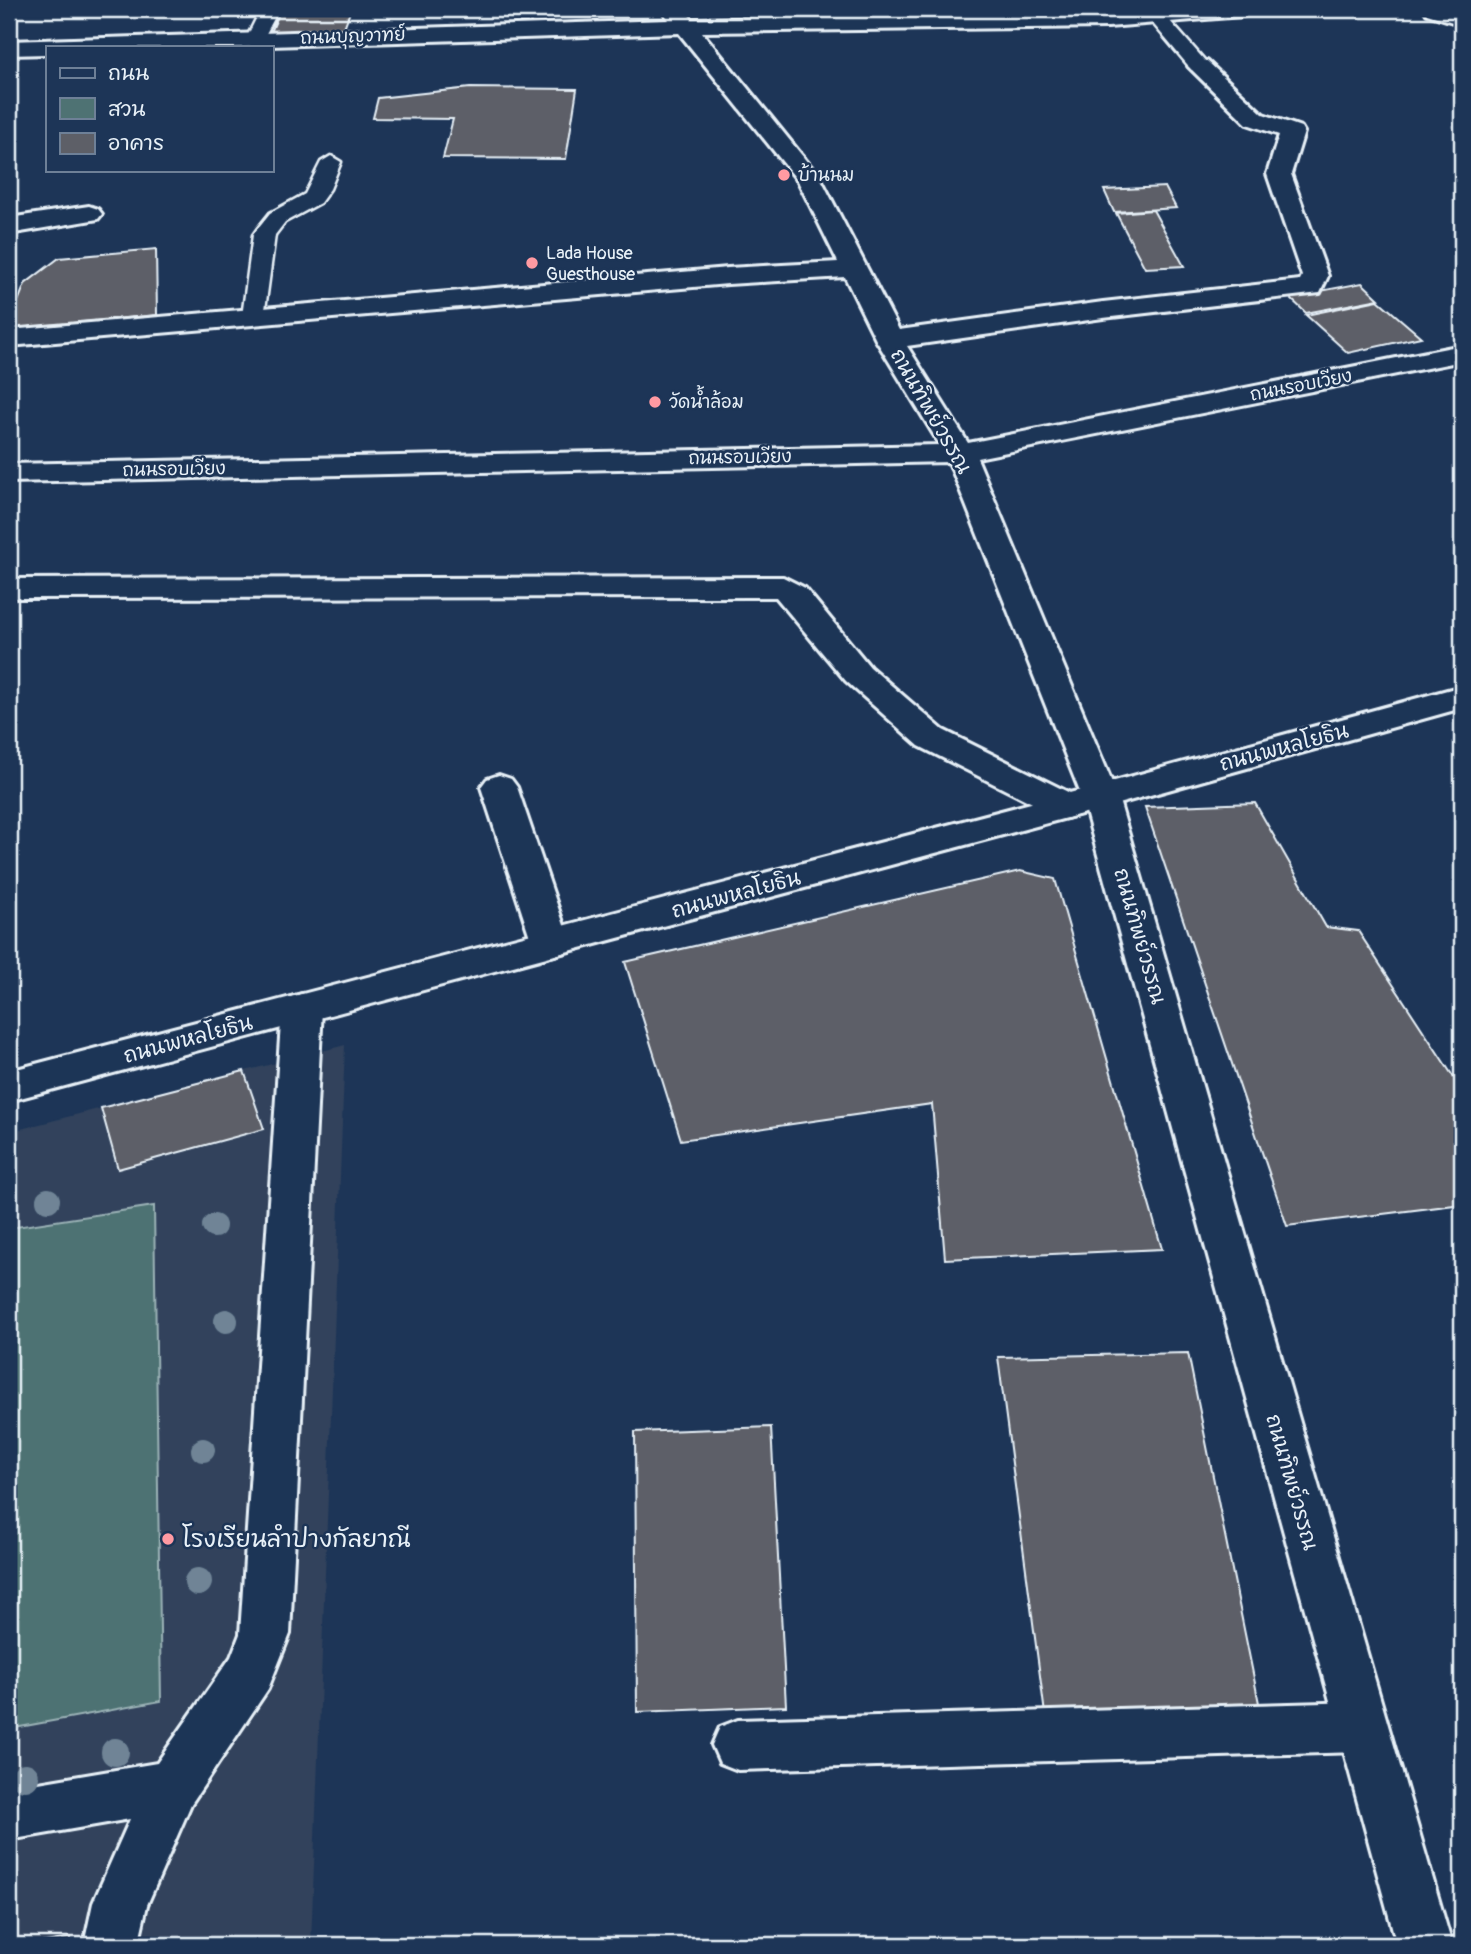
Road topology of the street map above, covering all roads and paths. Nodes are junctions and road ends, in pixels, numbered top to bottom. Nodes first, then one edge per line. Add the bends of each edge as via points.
1 (270, 9) edge
2 (1242, 9) edge
3 (1435, 9) edge
4 (1156, 16) junction
5 (678, 17) edge
6 (1462, 18) edge
7 (256, 39) junction
8 (64, 46) edge
9 (46, 47) edge
10 (9, 48) edge
11 (1199, 66) joint
12 (331, 162) dead end
13 (89, 214) dead end
14 (9, 226) edge
15 (853, 269) junction
16 (253, 317) junction
17 (9, 338) edge
18 (890, 340) junction
19 (1462, 353) edge
20 (960, 453) junction
21 (9, 473) edge
22 (9, 589) edge
23 (1462, 698) edge
24 (499, 787) dead end
25 (1083, 802) junction
26 (551, 943) junction
27 (302, 1008) junction
28 (9, 1086) edge
29 (1361, 1727) junction
30 (738, 1745) dead end
31 (172, 1786) junction
32 (9, 1814) edge
33 (111, 1945) edge
34 (1425, 1945) edge

1 - 7 lane
2 - 4 street, ถนนบุญวาทย์
3 - 6 street
4 - 5 street, ถนนบุญวาทย์ via 1094,20
4 - 11 lane
5 - 7 street, ถนนบุญวาทย์
5 - 15 street, ถนนทิพย์วรรณ via 809,179
7 - 8 street, ถนนบุญวาทย์
9 - 10 street, ถนนบุญวาทย์
11 - 18 street via 1255,119 1292,132 1279,174 1315,276 1311,287
12 - 16 lane via 309,202 278,214 269,224
13 - 14 street
15 - 16 street
15 - 18 street, ถนนทิพย์วรรณ
16 - 17 street
18 - 20 street, ถนนทิพย์วรรณ
19 - 20 street, ถนนรอบเวียง
20 - 21 street, ถนนรอบเวียง
20 - 25 street, ถนนทิพย์วรรณ
22 - 25 street via 783,587 858,674 931,738
23 - 25 street, ถนนพหลโยธิน
24 - 26 street
25 - 26 street, ถนนพหลโยธิน
25 - 29 street, ถนนทิพย์วรรณ
26 - 27 street, ถนนพหลโยธิน
27 - 28 street, ถนนพหลโยธิน
27 - 31 street via 265,1634 250,1672
29 - 30 street
29 - 34 street, ถนนทิพย์วรรณ
31 - 32 street
31 - 33 street via 120,1903

